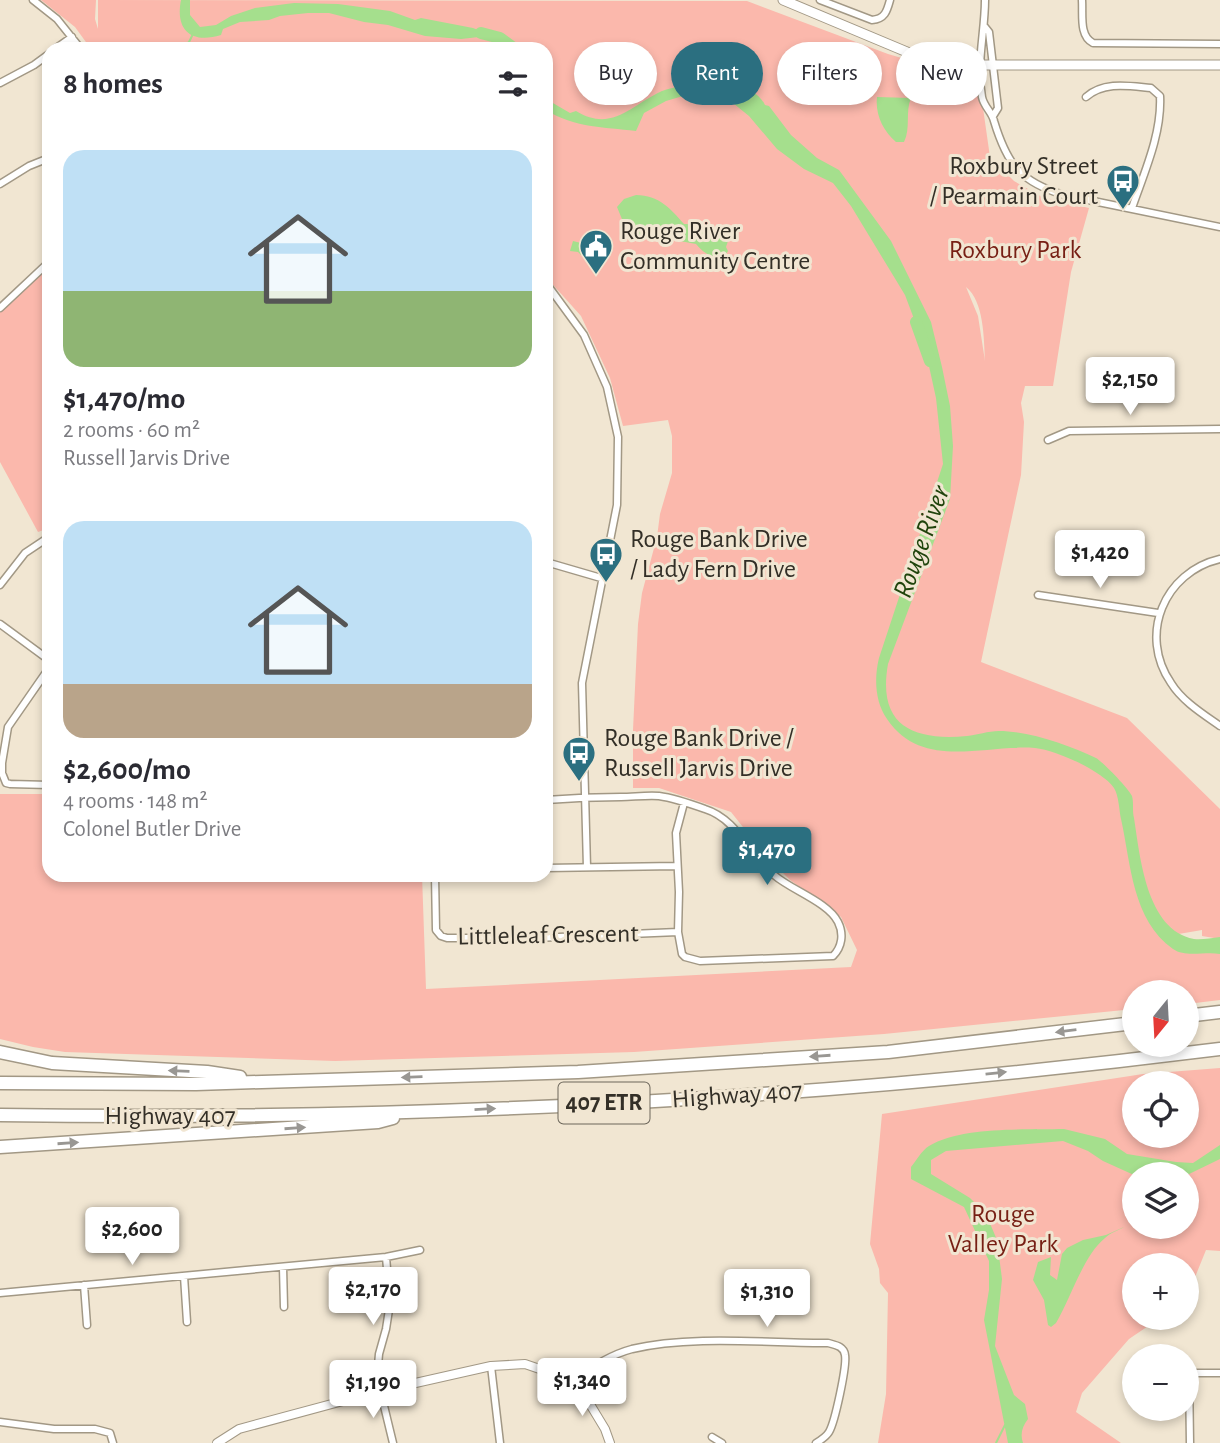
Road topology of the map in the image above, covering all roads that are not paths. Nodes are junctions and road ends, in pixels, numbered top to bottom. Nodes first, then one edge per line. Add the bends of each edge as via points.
1 (33, 0) edge
2 (783, 0) edge
3 (820, 0) edge
4 (890, 0) edge
5 (985, 0) edge
6 (1083, 0) edge
7 (985, 27) junction
8 (72, 37) junction
9 (65, 42) edge
10 (76, 42) edge
11 (981, 42) edge
12 (1220, 44) edge
13 (896, 46) edge
14 (42, 59) edge
15 (987, 64) edge
16 (992, 64) junction
17 (1220, 65) edge
18 (0, 83) edge
19 (1086, 97) dead end
20 (984, 105) edge
21 (993, 116) junction
22 (42, 161) edge
23 (0, 184) edge
24 (1132, 208) junction
25 (1220, 219) edge
26 (1219, 227) edge
27 (42, 269) edge
28 (553, 293) edge
29 (0, 308) edge
30 (1220, 429) edge
31 (1048, 440) dead end
32 (42, 542) edge
33 (1220, 559) edge
34 (553, 564) edge
35 (601, 578) junction
36 (0, 584) edge
37 (1038, 594) dead end
38 (1158, 613) junction
39 (0, 624) edge
40 (42, 655) edge
41 (42, 678) edge
42 (1220, 726) edge
43 (42, 785) edge
44 (586, 796) junction
45 (553, 799) edge
46 (684, 803) junction
47 (676, 866) junction
48 (587, 867) junction
49 (553, 868) edge
50 (435, 882) edge
51 (678, 932) junction
52 (1220, 1012) edge
53 (1199, 1014) edge
54 (1122, 1024) edge
55 (1220, 1049) edge
56 (0, 1052) edge
57 (271, 1082) junction
58 (0, 1083) edge
59 (417, 1112) junction
60 (0, 1115) edge
61 (0, 1147) edge
62 (420, 1250) dead end
63 (386, 1258) junction
64 (283, 1267) junction
65 (184, 1276) junction
66 (83, 1285) junction
67 (0, 1293) edge
68 (284, 1307) dead end
69 (187, 1322) dead end
70 (88, 1325) dead end
71 (491, 1366) junction
72 (1199, 1373) edge
73 (1220, 1373) edge
74 (570, 1383) junction
75 (380, 1391) junction
76 (1189, 1421) edge
77 (0, 1422) edge
78 (712, 1437) dead end
79 (113, 1443) edge
80 (217, 1443) edge
81 (393, 1443) edge
82 (500, 1443) edge
83 (610, 1443) edge
84 (722, 1443) edge
85 (816, 1443) edge
86 (1190, 1443) edge

1 - 8 street
2 - 13 main road
3 - 4 street via 872,20 886,14
5 - 7 street
6 - 12 street via 1084,34 1094,43
7 - 11 street
7 - 16 street
8 - 9 street
8 - 10 street
14 - 18 street
15 - 16 main road
16 - 17 main road
16 - 21 street via 998,108
19 - 24 street via 1099,87 1112,86 1151,88 1160,96 1156,134
20 - 21 street
21 - 24 street via 1005,155 1031,183 1064,195
22 - 23 street
24 - 26 street
25 - 26 street
27 - 29 street
28 - 35 street via 584,335 607,387 618,437 617,505
30 - 31 street via 1069,431
32 - 36 street via 25,553
33 - 38 street via 1181,579
34 - 35 street
35 - 44 street via 581,691
37 - 38 street
38 - 42 street via 1157,640 1166,675 1179,693
39 - 40 street
41 - 43 street via 8,727 2,773 6,783
44 - 45 street
44 - 46 street via 661,796
44 - 48 street
46 - 47 street via 676,833
46 - 51 street via 708,809 732,824 767,869 834,915 842,932 833,956 700,961 682,954
47 - 48 street
47 - 51 street
48 - 49 street
50 - 51 street, Littleleaf Crescent via 436,930 447,938
52 - 53 highway
54 -> 57 highway, Highway 407 / 407 ETR via 888,1052 578,1072
59 -> 55 highway, Highway 407 / 407 ETR via 790,1093
57 -> 56 highway via 207,1072 52,1063
57 - 58 highway, Highway 407 / 407 ETR
59 - 60 highway, Highway 407 / 407 ETR
61 -> 59 highway via 366,1123
62 - 63 street
63 - 64 street
63 - 75 street via 390,1303 377,1365
64 - 65 street
64 - 68 street
65 - 66 street
65 - 69 street
66 - 67 street
66 - 70 street
71 - 74 street via 525,1364
71 - 75 street
71 - 82 street
72 - 73 street
74 - 83 street via 585,1396
74 - 85 street via 631,1349 689,1342 837,1345 846,1356 839,1403 827,1436
75 - 80 street via 239,1429
75 - 81 street
76 - 86 street
77 - 79 street via 95,1429 110,1433
78 - 84 street

